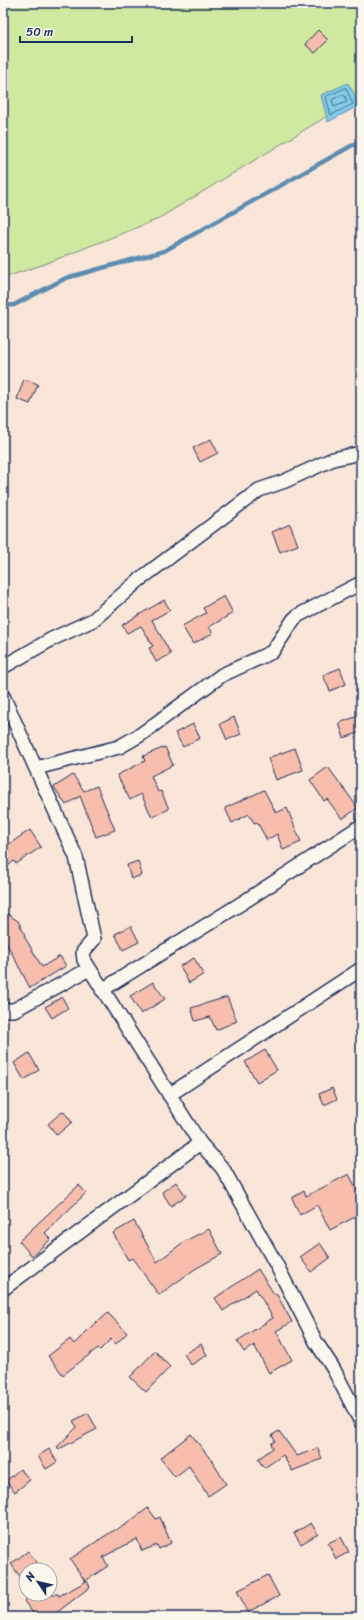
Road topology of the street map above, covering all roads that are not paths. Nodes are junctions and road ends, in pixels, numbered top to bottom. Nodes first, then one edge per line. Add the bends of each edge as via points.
1 (361, 453) edge
2 (361, 582) edge
3 (3, 667) edge
4 (3, 696) edge
5 (36, 768) junction
6 (361, 826) edge
7 (89, 969) junction
8 (361, 969) edge
9 (102, 990) junction
10 (3, 1010) edge
11 (169, 1095) junction
12 (200, 1143) junction
13 (3, 1289) edge
14 (361, 1422) edge

1 - 3 street via 333,459 259,490 145,576 93,620 52,638
2 - 5 street via 299,615 272,652 222,675 127,743
4 - 5 street
5 - 7 street via 76,857 94,939 83,952
6 - 9 street
7 - 9 street
7 - 10 street via 14,1010
8 - 11 street
9 - 11 street
11 - 12 street
12 - 13 street
12 - 14 street via 223,1169

